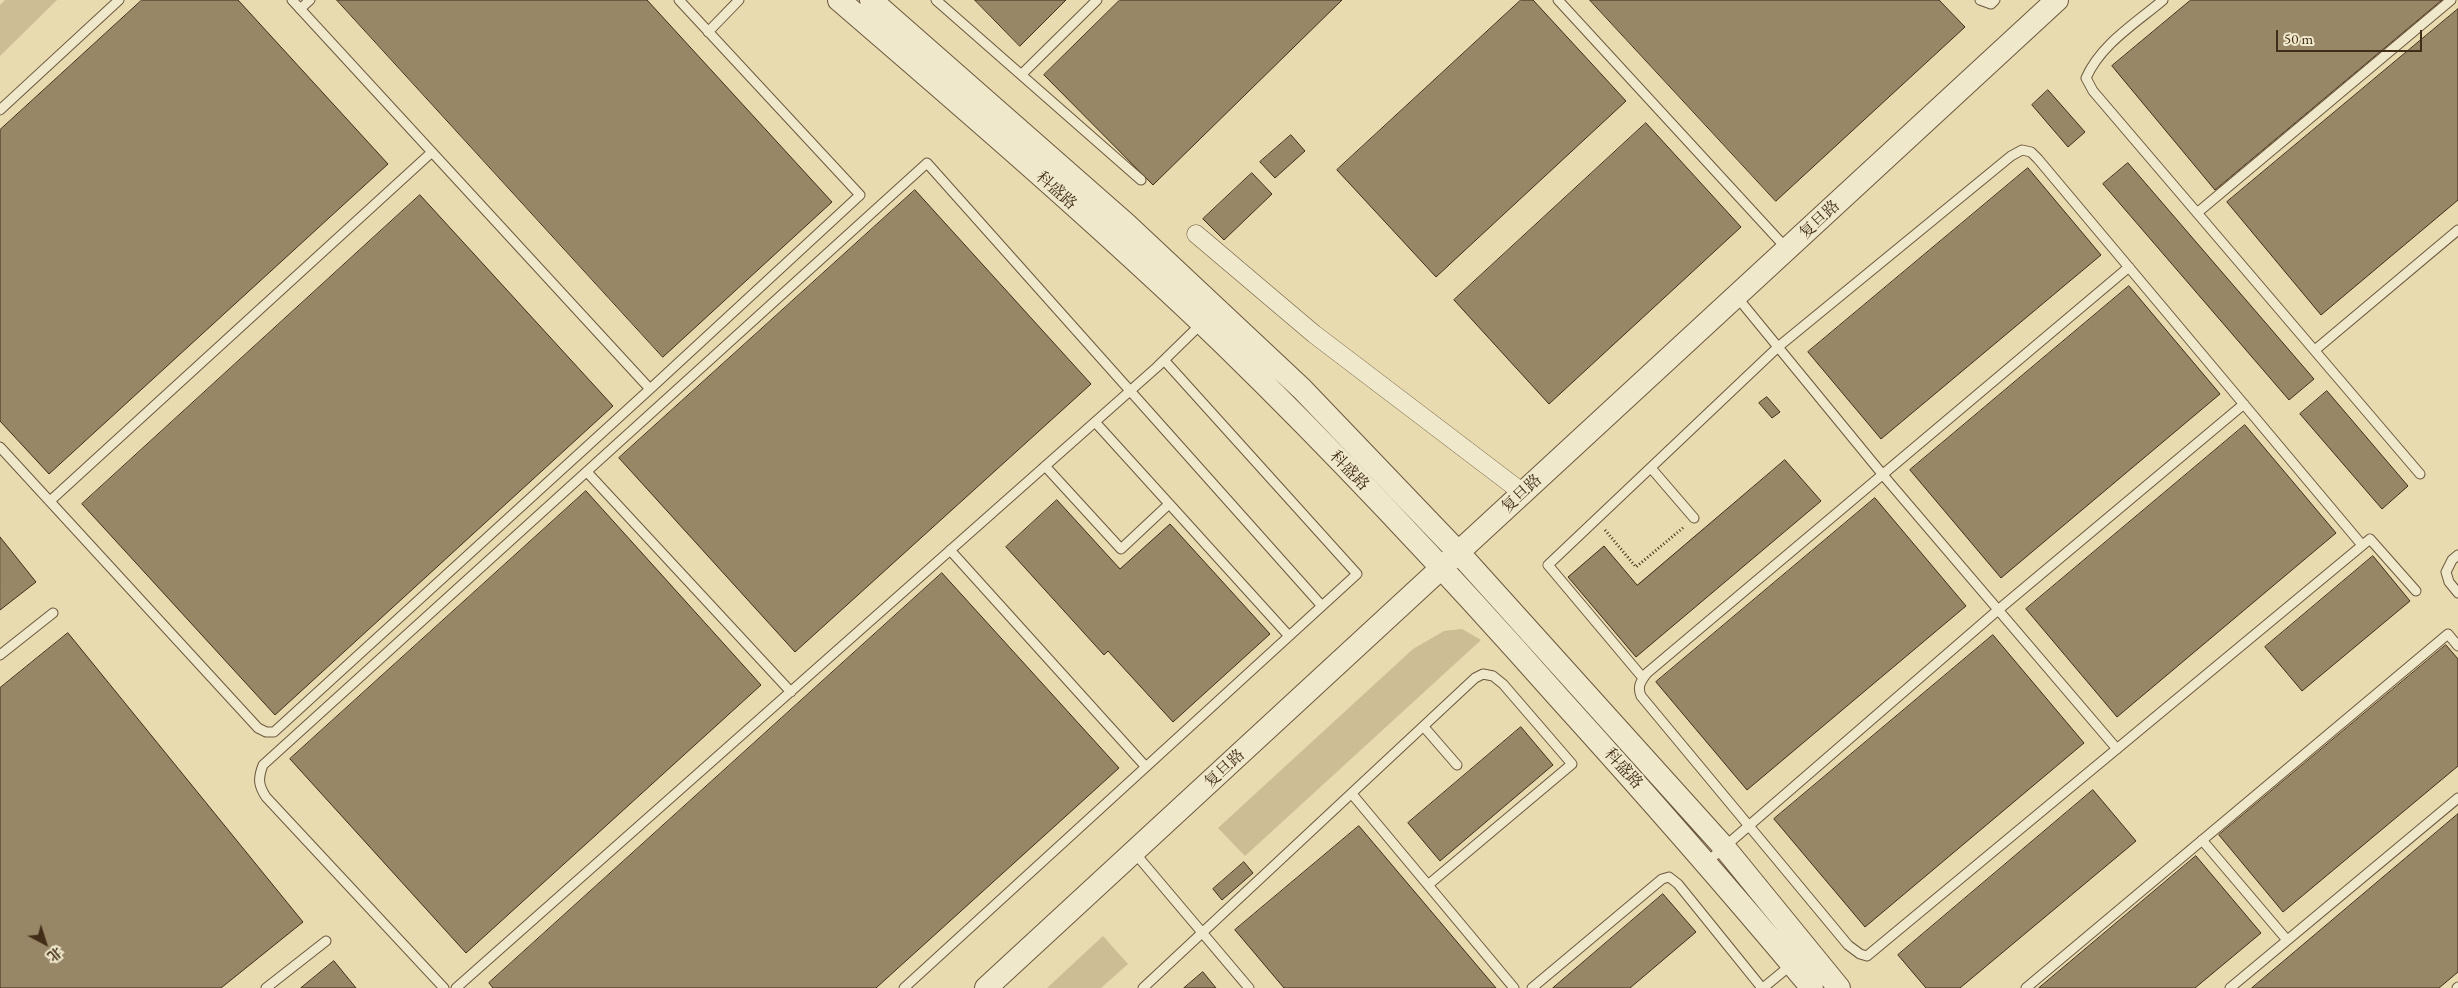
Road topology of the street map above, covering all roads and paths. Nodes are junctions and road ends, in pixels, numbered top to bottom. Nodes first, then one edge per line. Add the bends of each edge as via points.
1 (119, 0) edge
2 (292, 0) edge
3 (310, 0) edge
4 (679, 0) edge
5 (739, 0) edge
6 (839, 0) edge
7 (871, 0) edge
8 (936, 0) edge
9 (1097, 0) edge
10 (1558, 0) edge
11 (1980, 0) edge
12 (1995, 0) edge
13 (2057, 0) edge
14 (2164, 0) edge
15 (2451, 0) edge
16 (300, 9) junction
17 (708, 32) junction
18 (1022, 74) junction
19 (0, 110) edge
20 (432, 152) junction
21 (1141, 180) dead end
22 (2197, 213) junction
23 (2458, 230) edge
24 (1196, 234) dead end
25 (1788, 249) junction
26 (2129, 267) junction
27 (1737, 296) junction
28 (1209, 315) junction
29 (1778, 347) junction
30 (2315, 350) junction
31 (1164, 360) junction
32 (650, 389) junction
33 (1131, 390) junction
34 (2244, 404) junction
35 (1095, 422) junction
36 (0, 447) edge
37 (1045, 466) junction
38 (1651, 468) junction
39 (587, 472) junction
40 (2420, 474) dead end
41 (1883, 475) junction
42 (1523, 493) junction
43 (50, 501) junction
44 (1169, 504) junction
45 (1694, 518) joint
46 (1596, 519) junction
47 (2362, 545) junction
48 (950, 550) junction
49 (1460, 553) junction
50 (2458, 555) edge
51 (1443, 568) junction
52 (2416, 591) dead end
53 (2458, 593) edge
54 (1322, 606) junction
55 (1998, 610) junction
56 (52, 613) dead end
57 (1289, 636) junction
58 (2458, 646) edge
59 (0, 655) edge
60 (1643, 678) junction
61 (791, 692) junction
62 (1424, 726) junction
63 (2117, 749) junction
64 (1457, 765) dead end
65 (1146, 767) junction
66 (1352, 794) junction
67 (2458, 798) edge
68 (1749, 826) junction
69 (2202, 840) junction
70 (1724, 847) junction
71 (1134, 852) junction
72 (1707, 862) junction
73 (1428, 885) junction
74 (1202, 933) junction
75 (2287, 940) junction
76 (326, 941) dead end
77 (1801, 957) junction
78 (266, 988) edge
79 (444, 988) edge
80 (456, 988) edge
81 (904, 988) edge
82 (986, 988) edge
83 (1143, 988) edge
84 (1249, 988) edge
85 (1514, 988) edge
86 (1532, 988) edge
87 (1762, 988) edge
88 (1812, 988) edge
89 (1839, 988) edge
90 (2026, 988) edge
91 (2230, 988) edge

1 - 19 lane
2 - 16 lane
3 - 16 lane
4 - 17 lane
5 - 17 lane
6 - 28 street, 科盛路
7 - 28 street, 科盛路 via 1126,224
8 - 18 lane
9 - 18 lane
10 - 25 lane
11 - 12 lane via 1990,4
13 - 25 street, 复旦路
14 - 22 lane via 2106,48 2092,64 2086,78 2093,91
15 - 22 lane
16 - 20 lane
17 - 32 lane via 860,195
18 - 21 lane
20 - 32 lane
20 - 43 lane
22 - 30 lane
23 - 30 lane
24 - 42 street via 1314,334
25 - 27 street, 复旦路
26 - 29 lane via 2038,159 2031,152 2022,150
26 - 34 lane
26 - 41 lane
27 - 29 lane
27 - 42 street, 复旦路
28 - 31 lane
28 - 49 street, 科盛路 via 1302,389
28 - 51 street, 科盛路
29 - 38 lane
29 - 41 lane
30 - 40 lane
31 - 33 lane
31 - 54 lane via 1357,574
32 - 43 lane via 274,732 258,728
33 - 35 lane
33 - 39 lane via 927,164
33 - 54 lane
34 - 47 lane
34 - 55 lane
35 - 37 lane
35 - 44 lane
36 - 43 lane
37 - 44 lane via 1120,549
37 - 48 lane
38 - 45 lane
38 - 46 lane
39 - 61 lane
39 - 79 lane via 263,765 259,776 260,787 266,797
41 - 55 lane
41 - 60 lane
42 - 49 street, 复旦路
44 - 57 lane
45 - 46 path via 1636,567
46 - 60 lane via 1548,565
47 - 52 lane via 2370,539
47 - 63 lane
48 - 61 lane
48 - 65 lane
49 - 51 street, 复旦路
49 - 70 street, 科盛路
50 - 53 lane via 2446,572
51 - 71 street, 复旦路
51 - 72 street, 科盛路
54 - 57 lane
55 - 63 lane
55 - 68 lane
56 - 59 lane
57 - 65 lane
58 - 69 lane via 2448,634
60 - 68 lane via 1638,689 1641,696
61 - 80 lane
62 - 64 lane
62 - 66 lane
62 - 73 lane via 1475,678 1483,674 1493,676 1572,764
63 - 68 lane via 1867,956 1848,944
65 - 81 lane
66 - 73 lane
66 - 74 lane
67 - 75 lane
68 - 70 lane
69 - 75 lane
69 - 90 lane
70 - 72 lane
70 - 77 street, 科盛路
71 - 74 lane
71 - 82 street, 复旦路
72 - 77 street, 科盛路
73 - 85 lane
74 - 83 lane
74 - 84 lane
75 - 91 lane
76 - 78 lane
77 - 87 lane
77 - 88 street, 科盛路
77 - 89 street, 科盛路
86 - 87 lane via 1662,879 1670,877

